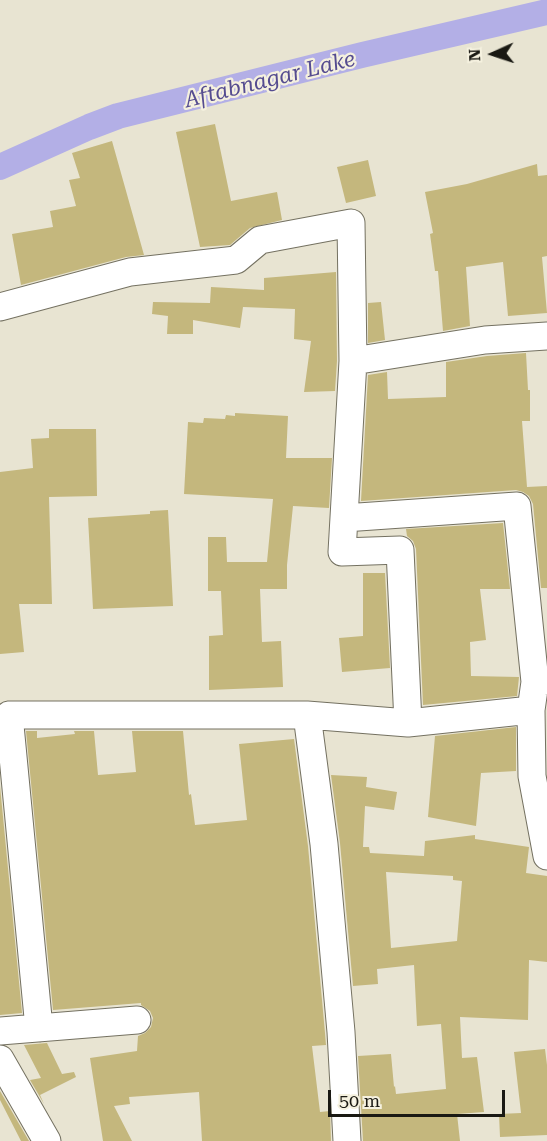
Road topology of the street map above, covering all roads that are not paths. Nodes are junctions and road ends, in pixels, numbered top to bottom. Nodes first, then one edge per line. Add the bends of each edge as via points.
1 (0, 307) edge
2 (547, 336) edge
3 (353, 361) junction
4 (344, 518) junction
5 (541, 682) edge
6 (531, 710) junction
7 (307, 714) junction
8 (408, 723) junction
9 (7, 757) edge
10 (547, 856) edge
11 (137, 1020) dead end
12 (39, 1028) junction
13 (0, 1031) edge
14 (0, 1059) edge
15 (47, 1141) edge
16 (347, 1141) edge

1 - 3 street via 130,272 236,260 260,240 351,223
2 - 3 street via 485,340
3 - 4 street
4 - 5 street via 517,506
4 - 8 street via 342,552 400,550
5 - 6 street
6 - 8 street
6 - 10 street via 532,776
7 - 8 street
7 - 9 street via 9,715
7 - 16 street via 324,844
9 - 12 street
11 - 12 street
12 - 13 street
14 - 15 street

